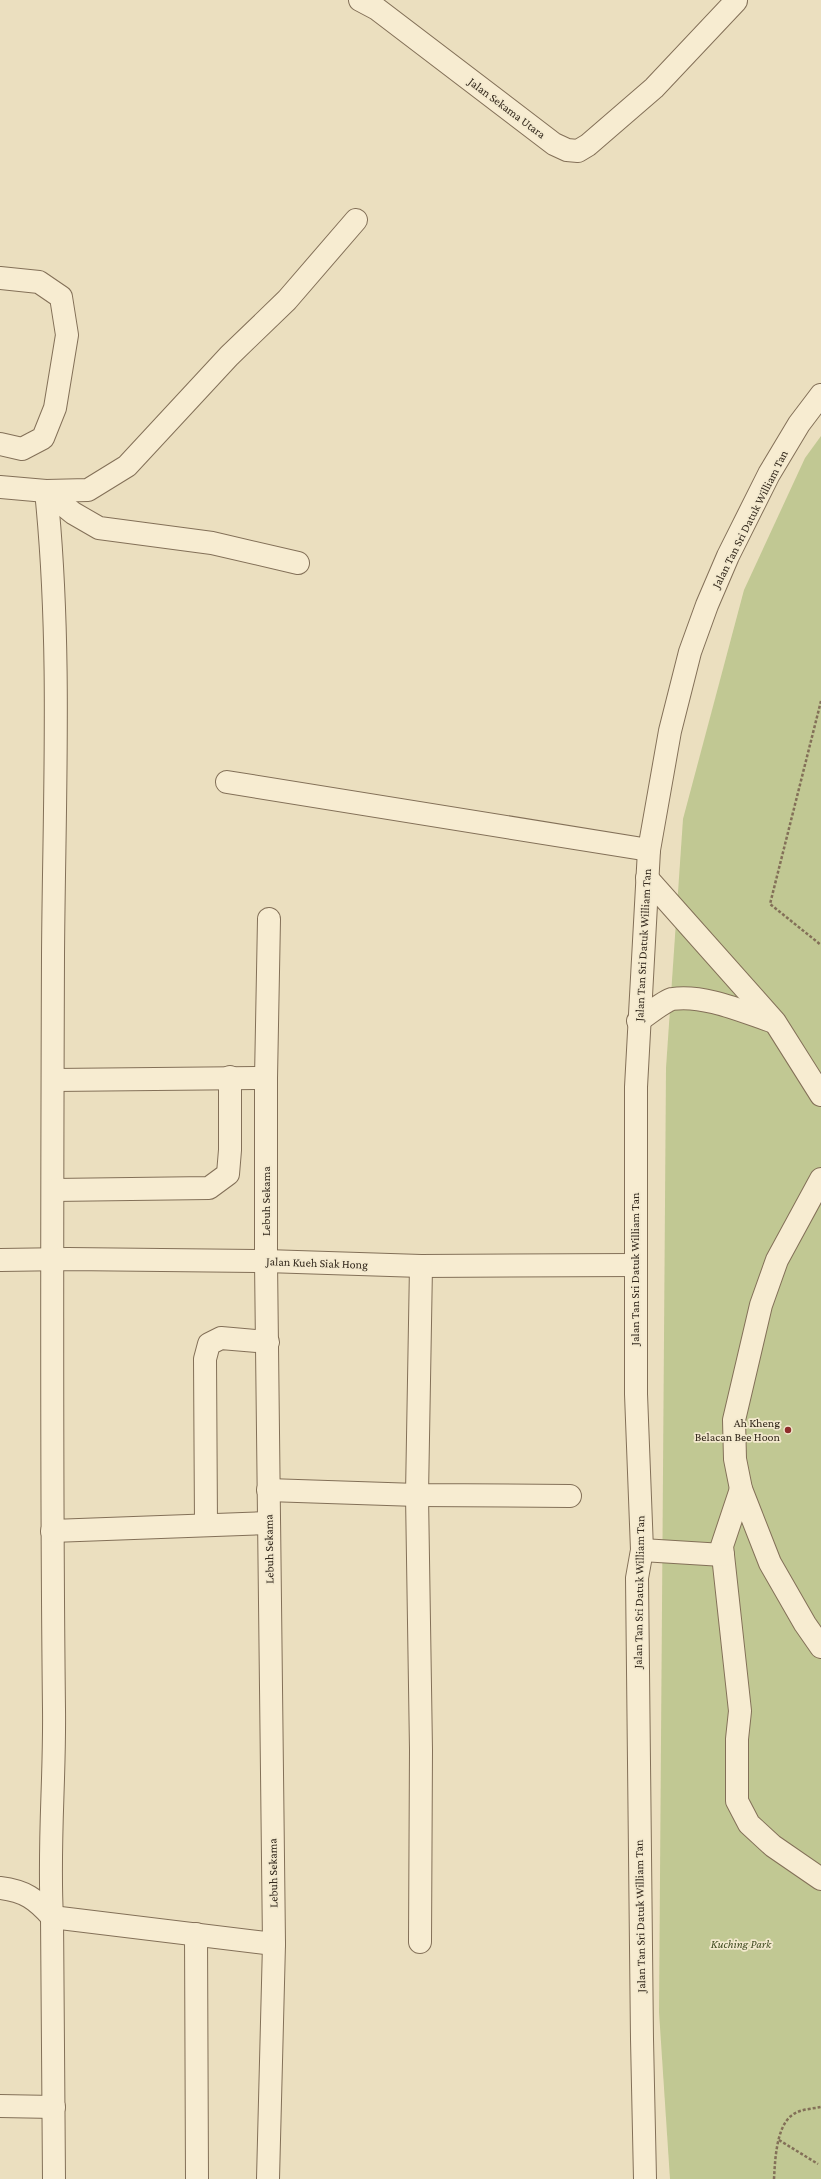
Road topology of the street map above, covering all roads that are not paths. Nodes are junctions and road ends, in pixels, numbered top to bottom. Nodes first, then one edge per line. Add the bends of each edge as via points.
1 (360, 0) edge
2 (736, 1) edge
3 (356, 220) dead end
4 (0, 278) edge
5 (821, 395) edge
6 (0, 444) edge
7 (0, 486) edge
8 (46, 490) junction
9 (298, 563) dead end
10 (227, 782) dead end
11 (649, 850) junction
12 (647, 878) junction
13 (269, 919) dead end
14 (638, 1021) junction
15 (775, 1022) junction
16 (230, 1077) junction
17 (266, 1078) junction
18 (54, 1080) junction
19 (821, 1095) edge
20 (821, 1179) edge
21 (53, 1190) junction
22 (0, 1260) edge
23 (53, 1260) junction
24 (266, 1261) junction
25 (635, 1265) junction
26 (421, 1266) junction
27 (268, 1342) junction
28 (741, 1489) junction
29 (268, 1490) junction
30 (418, 1495) junction
31 (570, 1496) dead end
32 (269, 1523) junction
33 (206, 1525) junction
34 (52, 1531) junction
35 (642, 1550) junction
36 (723, 1556) junction
37 (821, 1646) edge
38 (821, 1879) edge
39 (0, 1888) edge
40 (52, 1917) junction
41 (196, 1934) junction
42 (420, 1942) dead end
43 (274, 1944) junction
44 (0, 2106) edge
45 (54, 2107) junction
46 (54, 2179) edge
47 (197, 2179) edge
48 (268, 2179) edge
49 (646, 2179) edge

1 - 2 street, Jalan Sekama Utara via 377,9 554,144 567,150 578,151 654,88
3 - 8 street via 287,300 229,356 126,466 88,490
4 - 6 street via 39,282 61,297 67,335 55,408 43,438 22,449
5 - 11 street, Jalan Tan Sri Datuk William Tan via 799,424 769,474 707,605 690,652 670,731
7 - 8 street
8 - 9 street via 73,513 99,528 212,543
8 - 18 street via 52,552 55,734
10 - 11 street
11 - 12 street, Jalan Tan Sri Datuk William Tan
12 - 14 street, Jalan Tan Sri Datuk William Tan
12 - 15 street
13 - 17 street, Lebuh Sekama
14 - 15 street via 671,999 700,1000 726,1005
14 - 25 street, Jalan Tan Sri Datuk William Tan
15 - 19 street
16 - 17 street
16 - 18 street
16 - 21 street via 228,1174 209,1188
17 - 24 street, Lebuh Sekama
18 - 21 street
20 - 28 street via 777,1260 761,1305 747,1359 734,1420 735,1459
21 - 23 street
22 - 23 street, Jalan Kueh Siak Hong
23 - 24 street, Jalan Kueh Siak Hong
23 - 34 street
24 - 26 street, Jalan Kueh Siak Hong
24 - 27 street, Lebuh Sekama
25 - 26 street, Jalan Kueh Siak Hong
25 - 35 street, Jalan Tan Sri Datuk William Tan via 636,1394
26 - 30 street
27 - 29 street, Lebuh Sekama
27 - 33 street via 221,1338 209,1344 205,1359
28 - 36 street via 722,1546
28 - 37 street via 770,1563 804,1624
29 - 30 street
29 - 32 street, Lebuh Sekama
30 - 31 street
30 - 42 street
32 - 33 street
32 - 43 street, Lebuh Sekama
33 - 34 street
34 - 40 street
35 - 36 street
35 - 49 street, Jalan Tan Sri Datuk William Tan via 637,1578
36 - 38 street via 740,1711 737,1739 737,1801 749,1824 773,1846
39 - 40 street via 16,1890 38,1901
40 - 41 street
40 - 45 street
41 - 43 street
41 - 47 street
43 - 48 street, Lebuh Sekama
44 - 45 street
45 - 46 street

